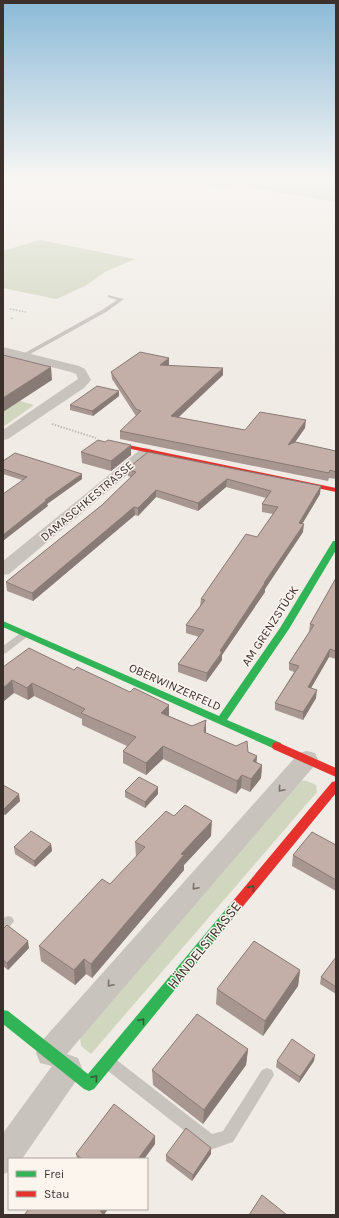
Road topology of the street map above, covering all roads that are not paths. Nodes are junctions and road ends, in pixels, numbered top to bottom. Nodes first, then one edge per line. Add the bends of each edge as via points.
1 (110, 296) dead end
2 (3, 351) edge
3 (23, 356) junction
4 (3, 436) edge
5 (114, 444) edge
6 (146, 452) junction
7 (336, 490) edge
8 (336, 543) edge
9 (3, 570) edge
10 (3, 624) edge
11 (26, 634) junction
12 (3, 651) edge
13 (221, 720) junction
14 (307, 759) junction
15 (336, 773) edge
16 (336, 785) edge
17 (3, 1016) edge
18 (59, 1060) junction
19 (109, 1062) junction
20 (267, 1075) dead end
21 (3, 1159) edge

1 - 3 lane via 121,299
2 - 3 street
3 - 4 street via 66,366 81,372 85,380
5 - 6 street, DAMASCHKESTRASSE
6 - 7 street
6 - 9 street, DAMASCHKESTRASSE
8 - 13 street, AM GRENZSTÜCK via 284,629
10 - 11 street, OBERWINZERFELD
11 - 12 lane
11 - 13 street, OBERWINZERFELD
13 - 14 street, OBERWINZERFELD
14 - 15 street, OBERWINZERFELD
14 -> 18 street
19 -> 16 street, HÄNDELSTRASSE
17 - 18 street
18 -> 19 street, HÄNDELSTRASSE via 89,1084
18 - 21 street
19 - 20 lane via 210,1142 228,1137

